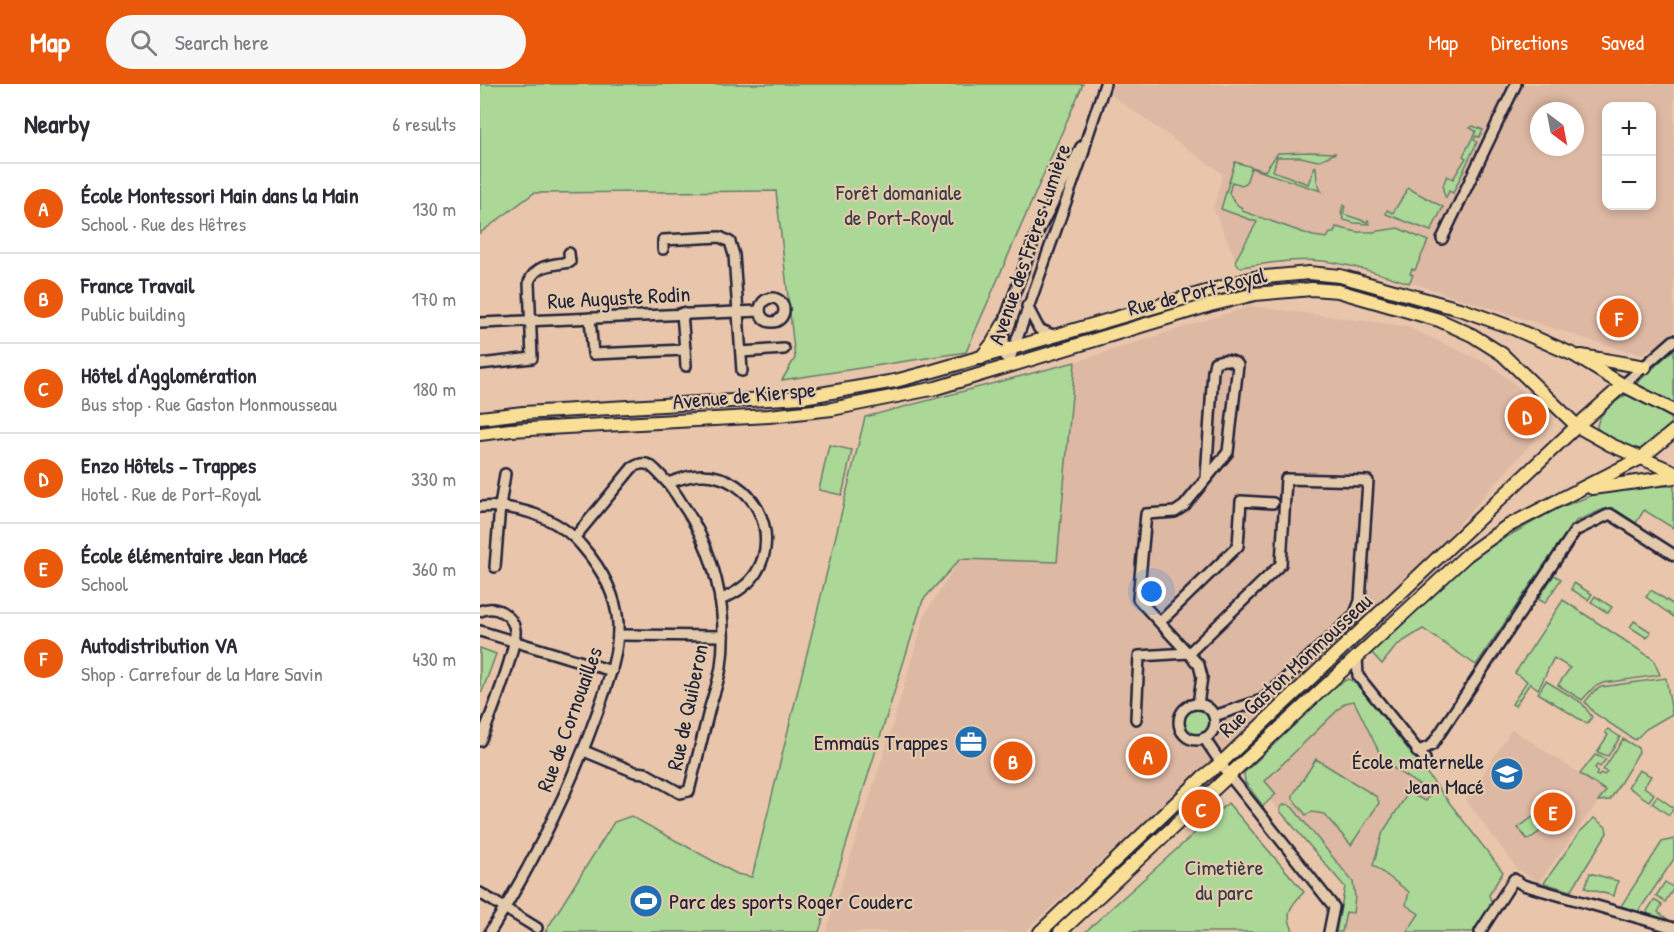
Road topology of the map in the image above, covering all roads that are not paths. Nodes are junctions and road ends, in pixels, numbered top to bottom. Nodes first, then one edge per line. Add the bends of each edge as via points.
1 (1105, 84) edge
2 (1516, 84) edge
3 (1087, 138) junction
4 (1442, 239) dead end
5 (663, 249) dead end
6 (569, 253) dead end
7 (1027, 306) junction
8 (739, 310) junction
9 (760, 310) dead end
10 (682, 313) junction
11 (590, 318) junction
12 (530, 321) junction
13 (480, 323) edge
14 (1003, 325) junction
15 (1055, 336) junction
16 (1674, 340) edge
17 (784, 349) dead end
18 (685, 350) junction
19 (1009, 350) junction
20 (741, 352) junction
21 (1574, 355) junction
22 (981, 358) junction
23 (480, 364) edge
24 (686, 366) dead end
25 (1007, 367) junction
26 (1645, 367) junction
27 (742, 371) dead end
28 (1623, 385) junction
29 (1674, 411) edge
30 (480, 418) edge
31 (1577, 426) junction
32 (1674, 431) edge
33 (480, 434) edge
34 (1641, 458) junction
35 (1674, 472) edge
36 (505, 474) dead end
37 (1674, 477) edge
38 (1206, 478) junction
39 (668, 483) junction
40 (1582, 489) junction
41 (1273, 503) dead end
42 (500, 506) junction
43 (480, 507) edge
44 (575, 537) junction
45 (1672, 553) edge
46 (495, 567) dead end
47 (720, 600) junction
48 (480, 611) edge
49 (1160, 622) junction
50 (480, 631) edge
51 (618, 635) junction
52 (723, 636) junction
53 (514, 640) junction
54 (1189, 653) junction
55 (1357, 656) junction
56 (612, 671) junction
57 (1339, 672) junction
58 (1358, 676) junction
59 (1197, 704) junction
60 (1214, 716) junction
61 (1136, 719) dead end
62 (1204, 738) junction
63 (480, 741) edge
64 (584, 751) junction
65 (1221, 764) junction
66 (1228, 775) junction
67 (480, 893) edge
68 (505, 908) junction
69 (537, 928) dead end
70 (1674, 928) edge
71 (490, 932) edge
72 (1040, 932) edge
73 (1060, 932) edge
74 (1329, 932) edge
75 (1480, 932) edge

1 - 3 street, Avenue des Frères Lumière
2 - 4 street
3 - 7 street, Avenue des Frères Lumière
3 - 14 street, Avenue des Frères Lumière via 1034,240
5 - 8 street via 663,240 720,237 730,242
6 - 12 street via 570,262 543,266 532,274
7 - 15 street via 1039,328
7 - 19 street, Avenue des Frères Lumière
8 - 9 street, Rue Auguste Rodin
8 - 10 street, Rue Auguste Rodin
8 - 20 street
10 - 11 street, Rue Auguste Rodin
10 - 18 street
11 - 12 street, Rue Auguste Rodin
11 - 18 street via 593,354
12 - 13 street, Rue Auguste Rodin
12 - 23 street via 532,358
14 - 19 street, Avenue des Frères Lumière
14 - 22 main road
15 - 19 main road, Rue de Port-Royal
15 - 21 main road, Rue de Port-Royal via 1254,278 1309,273 1340,276 1463,310
16 - 26 street
17 - 20 street
18 - 24 street
19 - 22 main road, Avenue de Kierspe
19 - 25 street, Avenue des Frères Lumière
20 - 27 street
21 - 26 main road
21 - 28 main road, Rue de Port-Royal
22 - 30 main road, Avenue de Kierspe via 896,381 803,397
25 - 31 main road, Rue de Port-Royal via 1256,294 1338,291 1439,320 1472,335 1502,354
25 - 33 main road, Avenue de Kierspe via 936,388 832,409
26 - 28 street
28 - 29 main road, Rue de Port-Royal
28 - 31 main road, Rue Gaston Monmousseau
31 - 34 main road, Rue de Port-Royal
31 - 65 main road, Rue Gaston Monmousseau
32 - 34 main road, Rue Gaston Monmousseau
34 - 35 main road, Rue de Port-Royal
34 - 40 main road, Rue Gaston Monmousseau
36 - 42 street
37 - 40 main road
38 - 38 street via 1228,452 1238,365 1232,360 1215,362 1213,371
38 - 49 street via 1175,512 1146,514 1138,599
39 - 44 street, Rue de Quiberon via 650,465 638,463
39 - 47 street, Rue de Quiberon via 702,538
39 - 47 street via 703,475 720,478 737,485 760,512 765,528 764,558 746,584
40 - 55 main road, Rue Gaston Monmousseau via 1506,527 1467,555
41 - 49 street via 1241,501 1238,546
42 - 43 street, Rue de Cornouailles
42 - 44 street, Rue de Cornouailles via 528,512
42 - 46 street
44 - 51 street, Rue de Cornouailles via 607,581
45 - 58 street via 1610,514 1575,531 1432,745 1421,755
47 - 52 street, Rue de Quiberon
48 - 53 street via 503,612 514,625
49 - 54 street
50 - 53 street
51 - 52 street
51 - 56 street, Rue de Cornouailles
52 - 64 street, Rue de Quiberon via 720,668 689,791 680,793 645,773
53 - 56 street
53 - 63 street
54 - 59 street via 1199,665 1202,677
54 - 60 street via 1281,564 1286,478 1368,482 1360,601 1354,616 1262,700
54 - 61 street via 1139,656
55 - 57 main road, Rue Gaston Monmousseau
55 - 58 street
56 - 64 street, Rue de Cornouailles
57 - 58 street
57 - 66 main road, Rue Gaston Monmousseau
59 - 60 street via 1208,707
59 - 62 street via 1183,711 1180,727 1187,736
60 - 62 street via 1214,726
62 - 65 street
64 - 68 street, Rue de Cornouailles via 548,831
65 - 66 street
65 - 72 main road, Rue Gaston Monmousseau via 1196,783
66 - 73 main road, Rue Gaston Monmousseau
66 - 74 street via 1334,907
67 - 68 street
68 - 69 street
68 - 71 street, Rue de Cornouailles
70 - 75 street via 1523,885 1514,879

